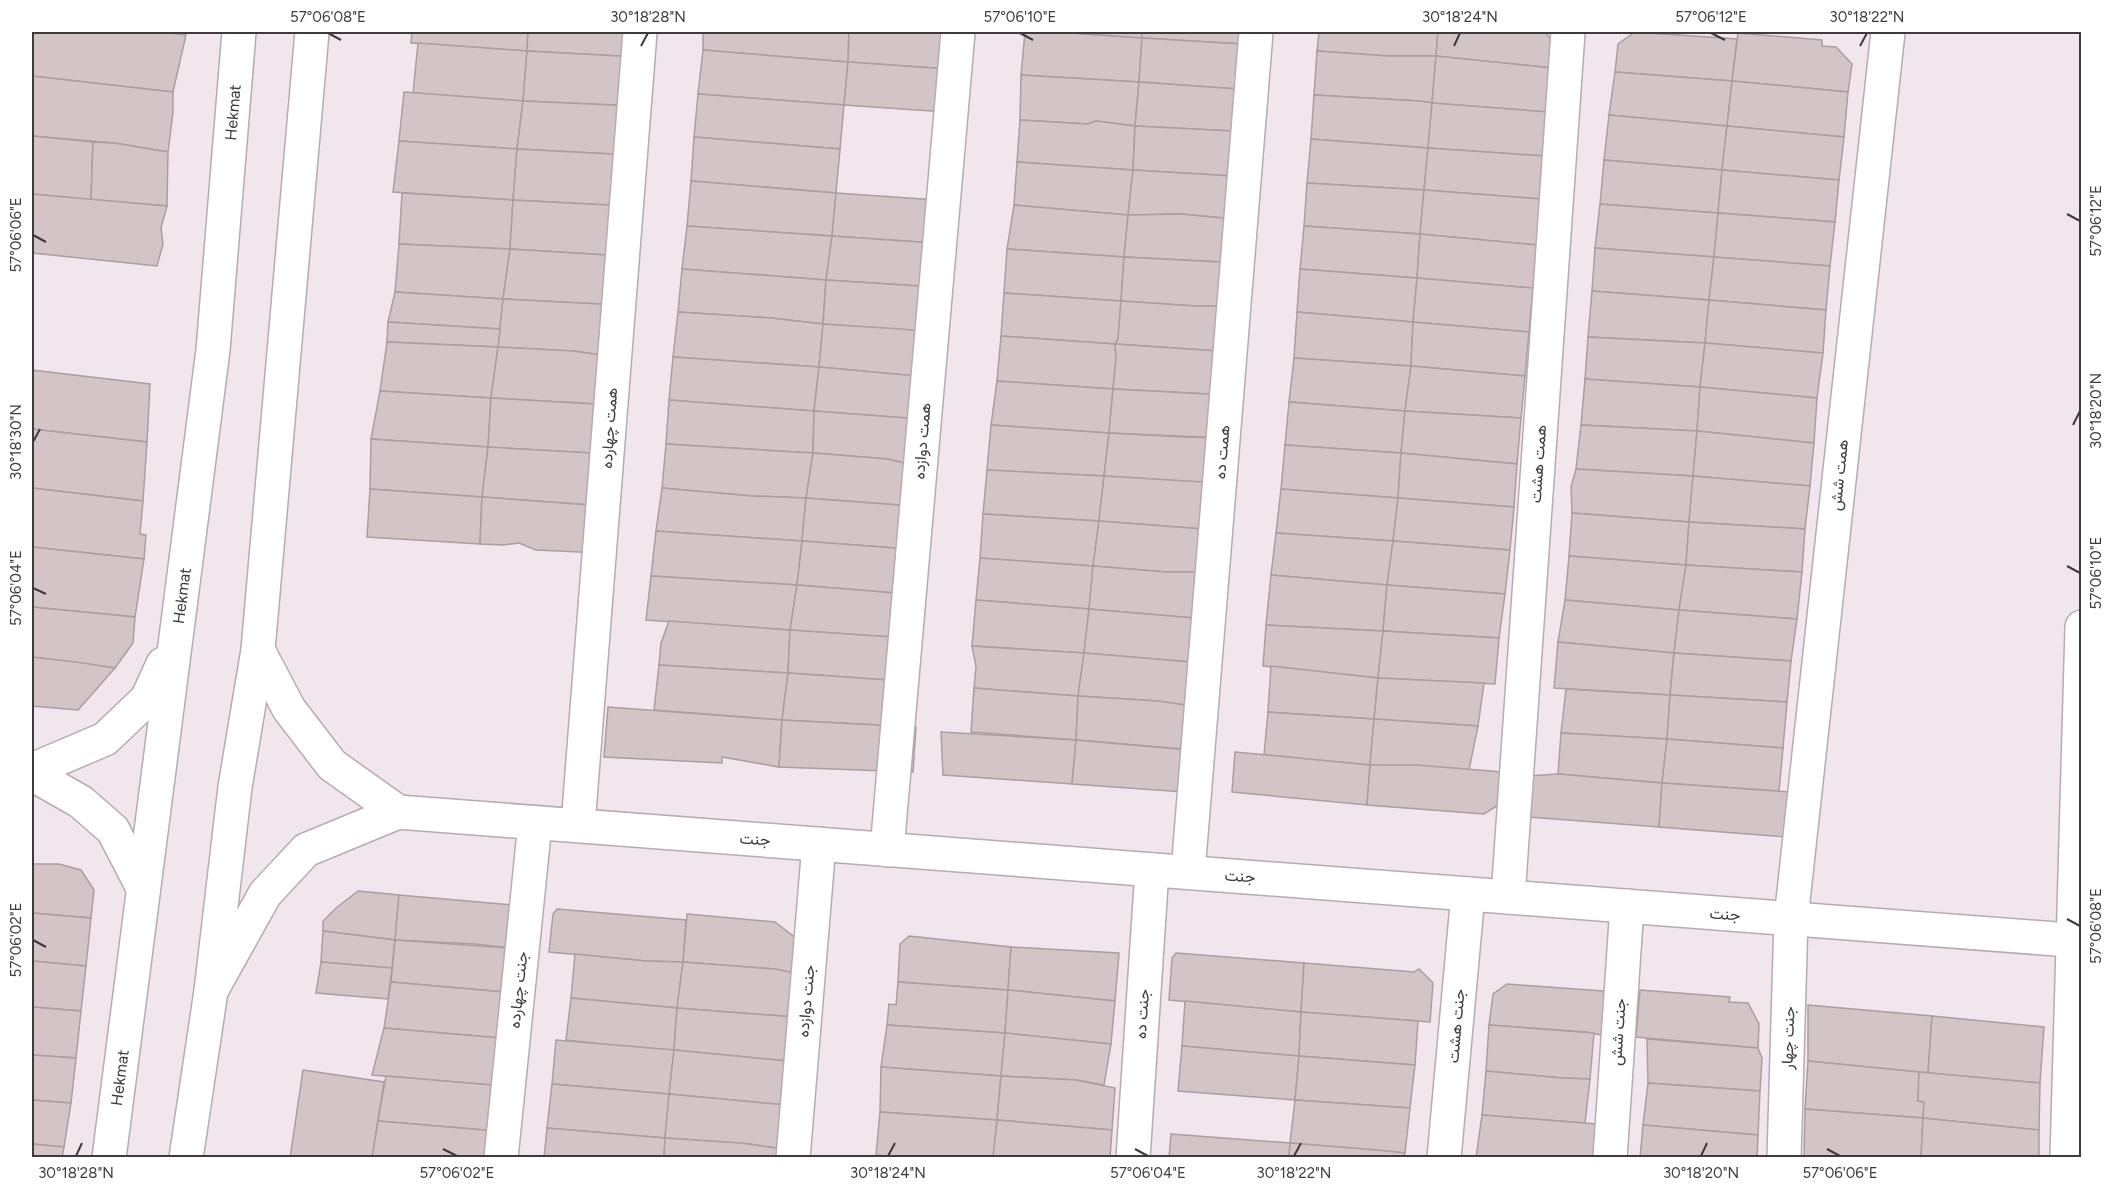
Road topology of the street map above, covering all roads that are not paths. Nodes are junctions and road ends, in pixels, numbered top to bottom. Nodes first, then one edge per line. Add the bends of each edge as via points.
1 (239, 32) edge
2 (312, 32) edge
3 (640, 32) edge
4 (958, 32) edge
5 (1256, 32) edge
6 (1568, 32) edge
7 (1888, 32) edge
8 (2082, 627) edge
9 (177, 632) junction
10 (258, 650) junction
11 (32, 772) edge
12 (398, 812) junction
13 (535, 823) junction
14 (578, 825) junction
15 (819, 844) junction
16 (887, 850) junction
17 (1152, 870) junction
18 (1188, 872) junction
19 (143, 888) junction
20 (1468, 894) junction
21 (1508, 897) junction
22 (1626, 906) junction
23 (1791, 919) junction
24 (2078, 941) edge
25 (211, 991) junction
26 (109, 1158) edge
27 (186, 1158) edge
28 (501, 1158) edge
29 (793, 1158) edge
30 (1133, 1158) edge
31 (1444, 1158) edge
32 (1610, 1158) edge
33 (1784, 1158) edge
34 (2067, 1158) edge

1 - 9 street, Hekmat via 213,350
2 - 10 street
3 - 14 street, همت چهارده
4 - 16 street, همت دوازده
5 - 18 street, همت ده
6 - 21 street, همت هشت
7 - 23 street, همت شش
8 - 24 street
9 - 11 street via 147,699 105,739
9 - 19 street, Hekmat
10 - 12 street via 290,709 332,765
10 - 25 street via 235,787
11 - 19 street via 81,802 113,830
12 - 13 street, جنت
12 - 25 street via 306,850 265,894
13 - 14 street, جنت
13 - 28 street, جنت چهارده
14 - 15 street, جنت
15 - 16 street, جنت
15 - 29 street, جنت دوازده
16 - 17 street, جنت
17 - 18 street, جنت
17 - 30 street, جنت ده
18 - 20 street, جنت
19 - 26 street, Hekmat
20 - 21 street, جنت
20 - 31 street, جنت هشت
21 - 22 street, جنت
22 - 23 street, جنت
22 - 32 street, جنت شش
23 - 24 street, جنت
23 - 33 street, جنت چهار
24 - 34 street
25 - 27 street

